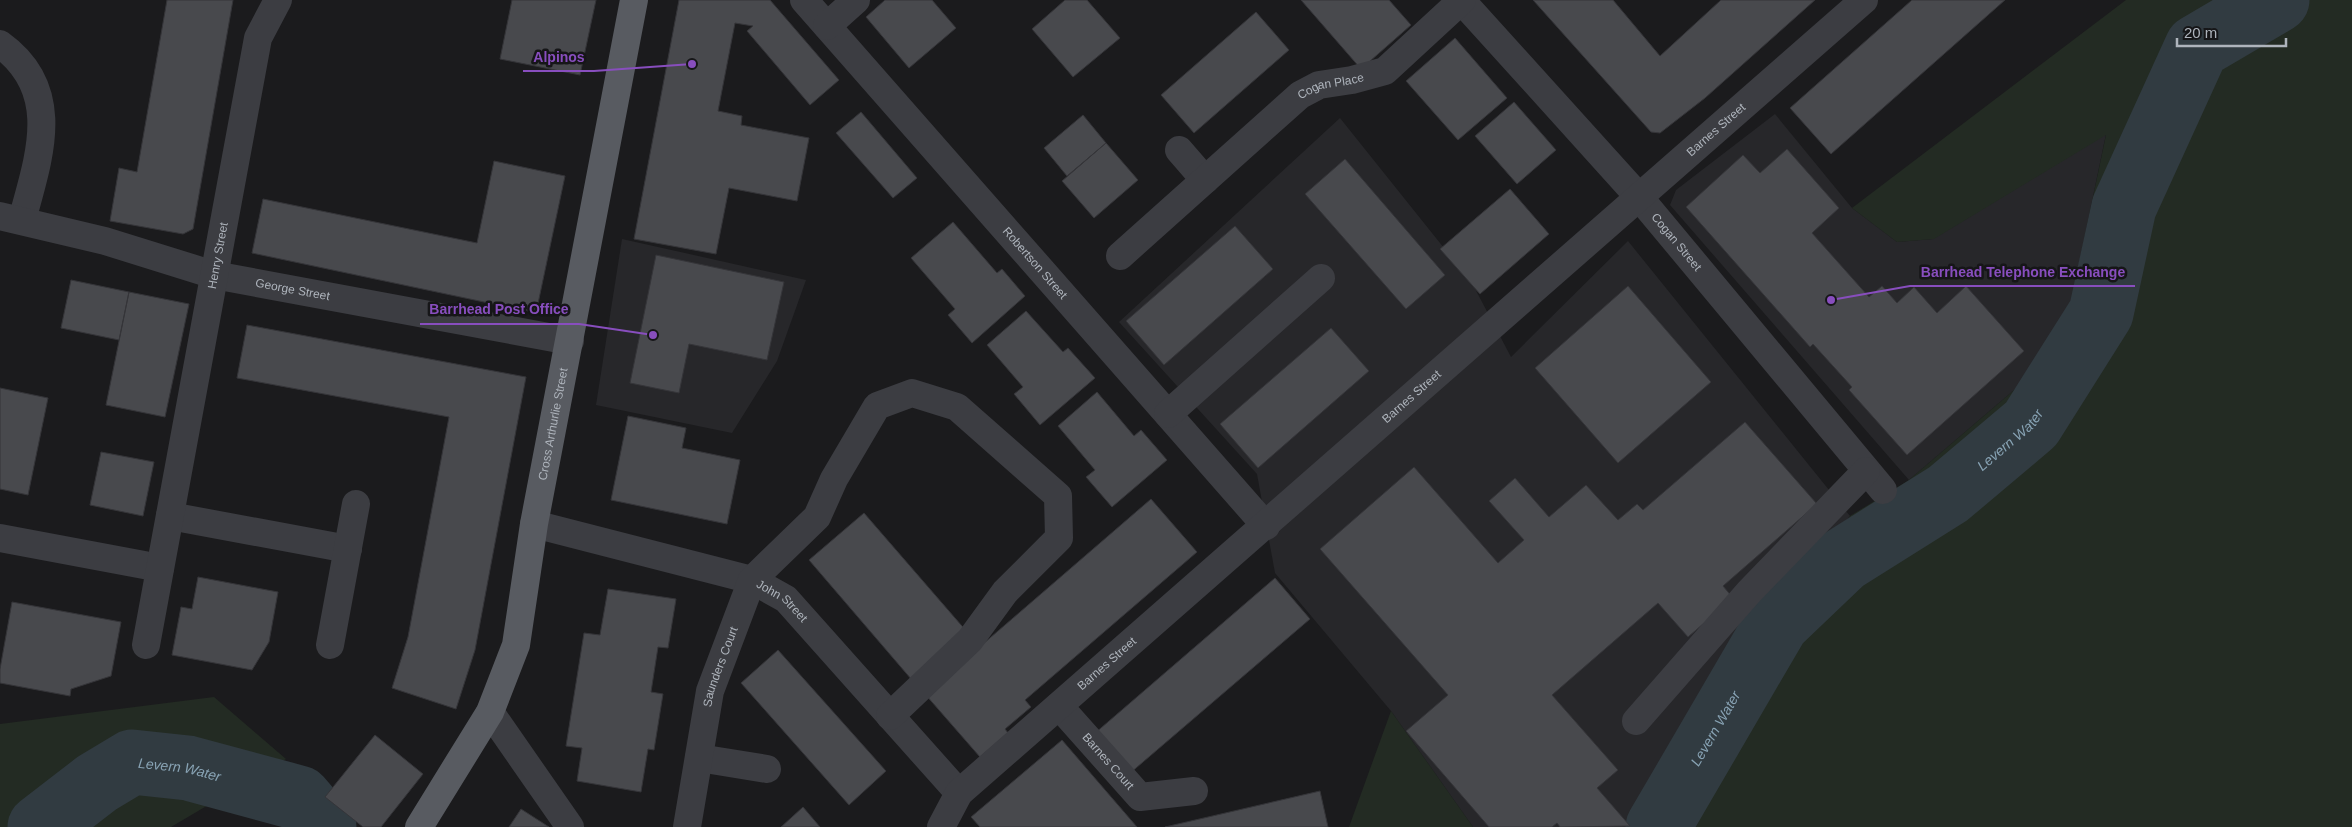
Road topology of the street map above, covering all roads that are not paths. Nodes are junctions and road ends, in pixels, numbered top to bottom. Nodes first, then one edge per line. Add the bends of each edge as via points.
1 (278, 0) edge
2 (634, 0) edge
3 (804, 0) edge
4 (856, 0) edge
5 (1461, 0) edge
6 (1864, 0) edge
7 (827, 26) junction
8 (0, 44) edge
9 (1179, 150) dead end
10 (1205, 180) junction
11 (1639, 197) junction
12 (11, 218) edge
13 (1120, 256) dead end
14 (214, 275) junction
15 (1322, 278) dead end
16 (570, 341) junction
17 (1168, 414) junction
18 (356, 504) dead end
19 (170, 516) junction
20 (534, 524) junction
21 (1266, 526) junction
22 (0, 538) edge
23 (348, 549) junction
24 (160, 568) junction
25 (752, 580) junction
26 (146, 645) dead end
27 (330, 645) dead end
28 (1059, 706) junction
29 (490, 712) junction
30 (890, 716) junction
31 (1636, 721) dead end
32 (699, 758) junction
33 (767, 769) dead end
34 (1194, 791) dead end
35 (959, 794) junction
36 (418, 827) edge
37 (570, 827) edge
38 (687, 827) edge
39 (941, 827) edge

1 - 14 street, Henry Street via 258,38
2 - 16 main road, Cross Arthurlie Street
3 - 7 street, Robertson Street
4 - 7 street
5 - 10 street, Cogan Place via 1385,71 1320,85 1300,95
5 - 11 street, Cogan Street
6 - 11 street, Barnes Street
7 - 17 street, Robertson Street
8 - 12 street, George Street via 26,70 38,91 41,115 39,157
9 - 10 street
10 - 13 street, Cogan Place
11 - 21 street, Barnes Street
11 - 31 street, Cogan Street via 1875,480 1749,592
12 - 14 street, George Street via 105,241
14 - 16 street, George Street
14 - 19 street, Henry Street
15 - 17 street
16 - 20 main road, Cross Arthurlie Street
17 - 21 street, Robertson Street
18 - 23 street
19 - 23 street
19 - 24 street, Henry Street
20 - 25 street, John Street
20 - 29 main road, Cross Arthurlie Street via 516,645
21 - 28 street, Barnes Street
22 - 24 street
23 - 27 street
24 - 26 street, Henry Street
25 - 30 street, John Street via 786,599
25 - 30 street via 817,517 834,479 877,406 912,394 957,407 1058,496 1059,538 1005,592 970,640
25 - 32 street, Saunders Court via 710,691
28 - 34 street, Barnes Court via 1140,797
28 - 35 street, Barnes Street
29 - 36 main road, Cross Arthurlie Street
29 - 37 street
30 - 35 street, John Street
32 - 33 street
32 - 38 street, Saunders Court
35 - 39 street

